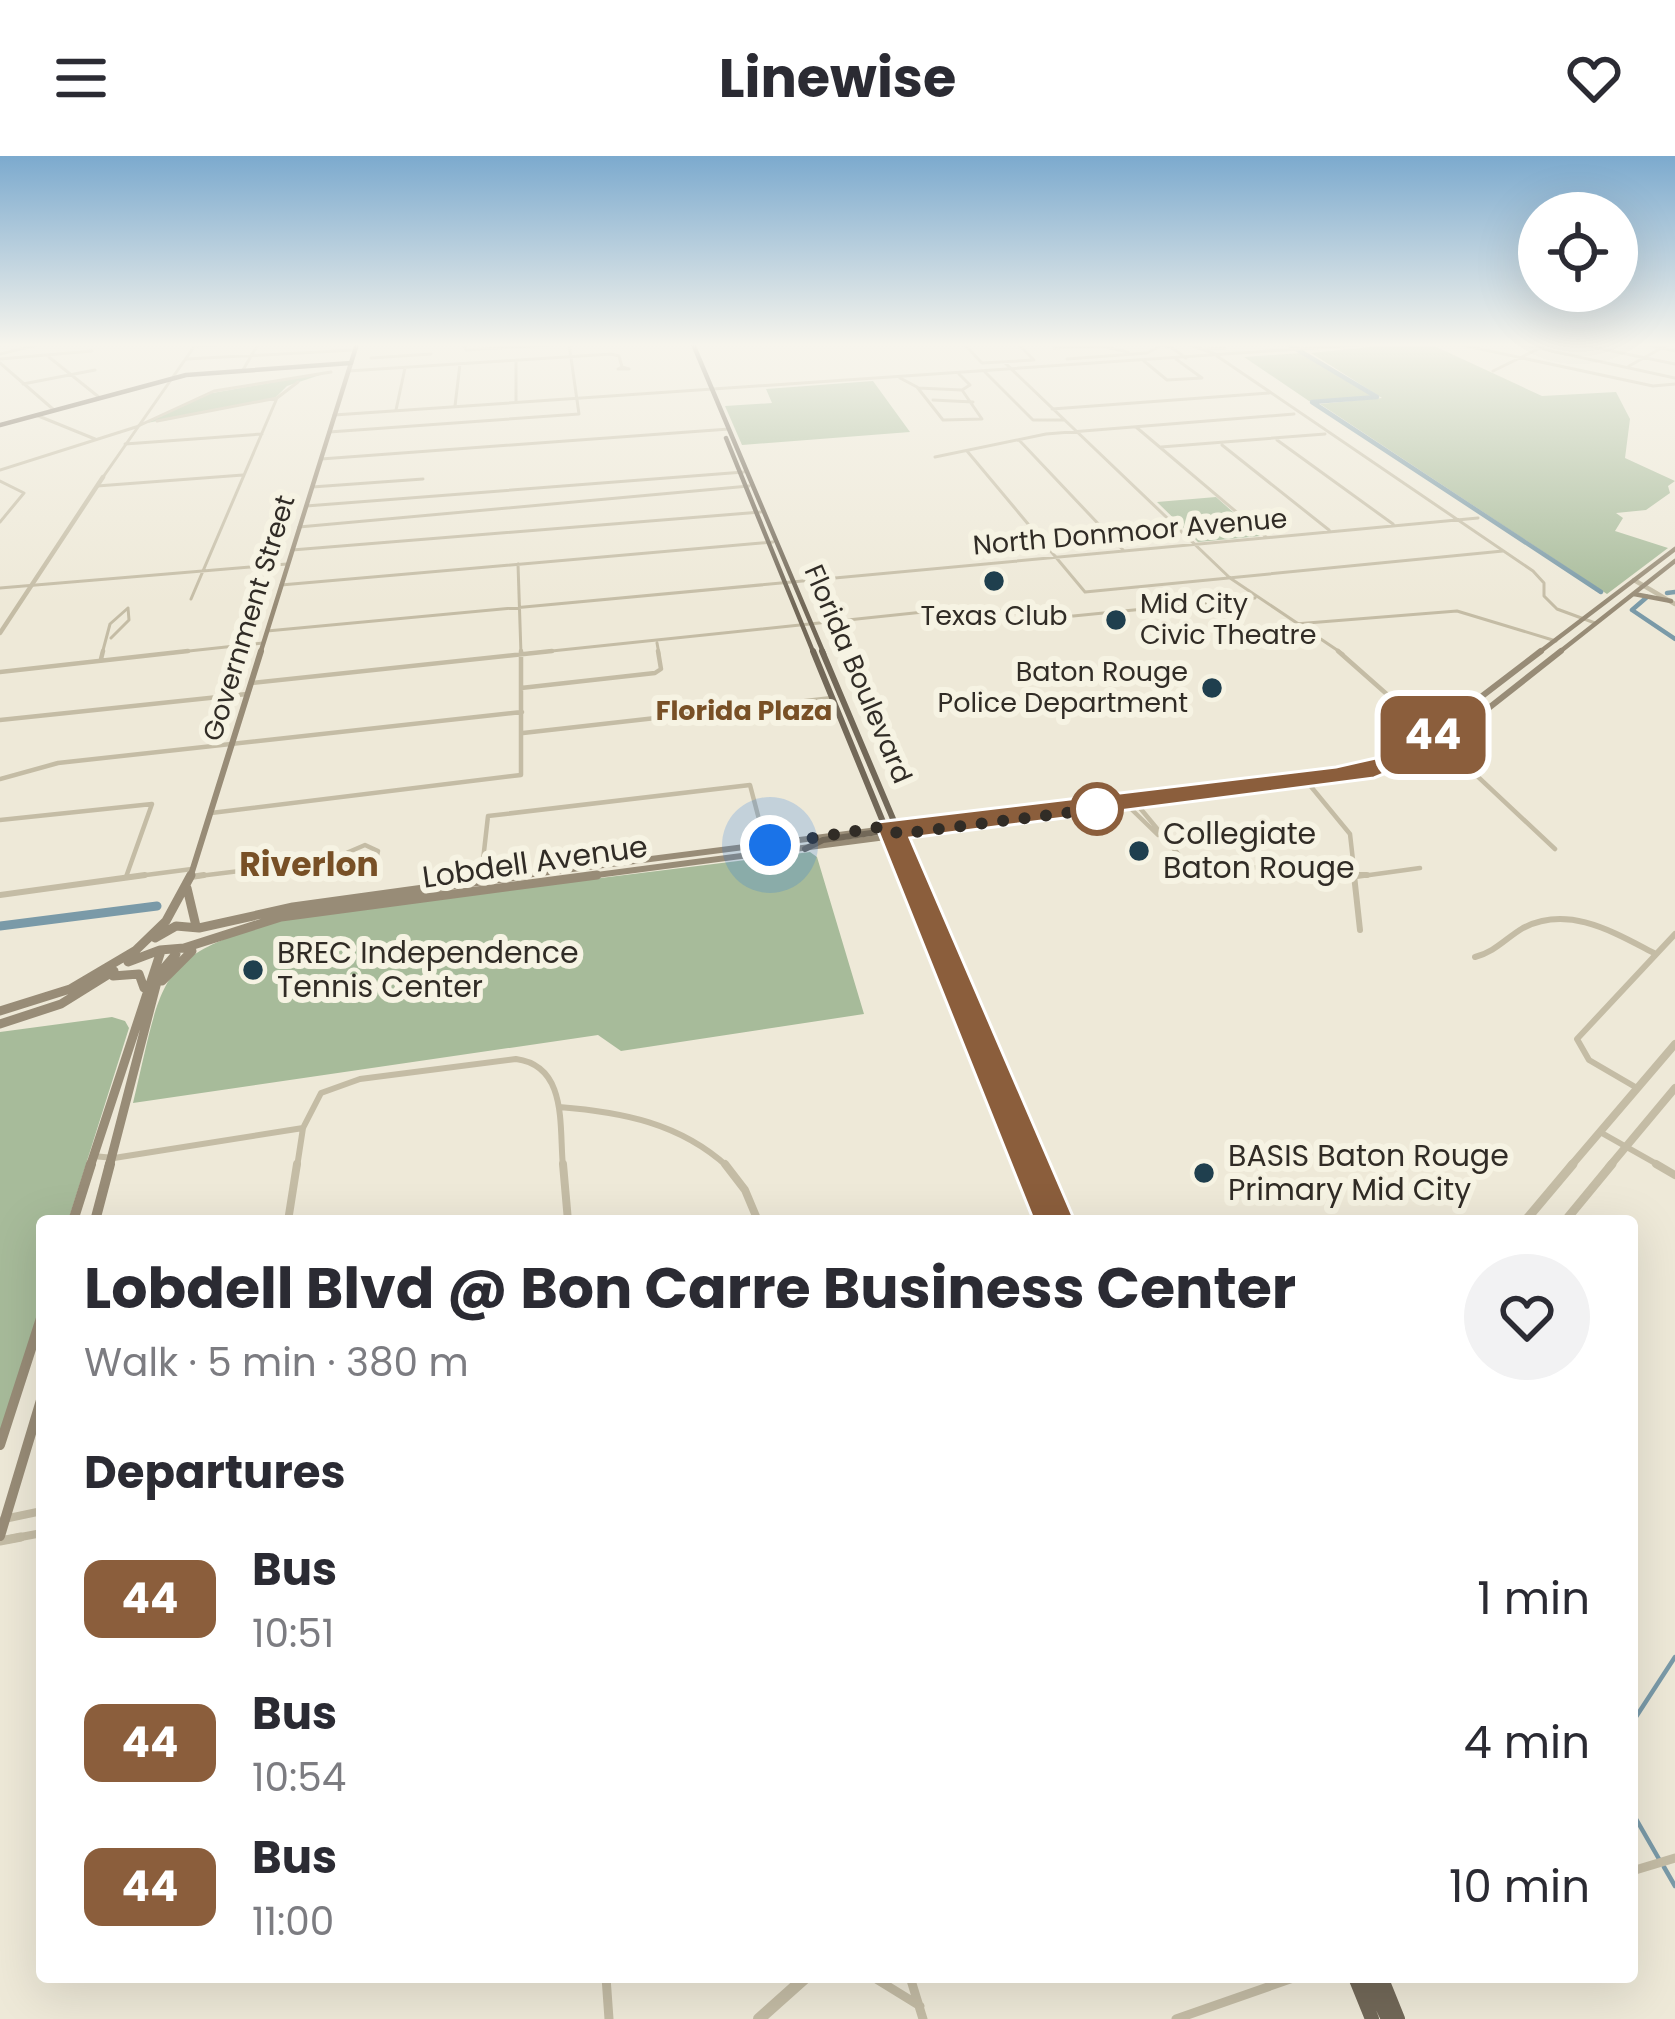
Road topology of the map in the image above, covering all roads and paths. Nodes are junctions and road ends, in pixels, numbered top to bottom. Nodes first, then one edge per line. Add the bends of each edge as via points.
1 (76, 431) edge
2 (124, 431) edge
3 (133, 431) edge
4 (263, 431) edge
5 (345, 431) edge
6 (700, 431) edge
7 (727, 431) edge
8 (1076, 431) joint
9 (1141, 431) edge
10 (1323, 431) edge
11 (329, 432) joint
12 (262, 434) junction
13 (1328, 434) junction
14 (1274, 438) junction
15 (98, 440) junction
16 (1019, 440) junction
17 (1219, 443) junction
18 (125, 444) junction
19 (1161, 447) junction
20 (967, 452) junction
21 (935, 457) dead end
22 (320, 459) junction
23 (0, 470) edge
24 (744, 472) junction
25 (244, 475) junction
26 (423, 479) dead end
27 (0, 481) edge
28 (97, 486) junction
29 (749, 486) junction
30 (312, 487) junction
31 (306, 506) junction
32 (760, 512) junction
33 (1478, 518) dead end
34 (1456, 520) junction
35 (0, 521) edge
36 (1395, 525) junction
37 (299, 526) junction
38 (1331, 531) junction
39 (1266, 538) junction
40 (772, 542) junction
41 (1194, 544) junction
42 (292, 550) junction
43 (1672, 550) edge
44 (1124, 551) junction
45 (1503, 551) junction
46 (1054, 558) junction
47 (1673, 563) edge
48 (287, 564) junction
49 (518, 564) junction
50 (204, 570) junction
51 (1230, 578) junction
52 (1634, 580) junction
53 (788, 584) junction
54 (1644, 584) junction
55 (281, 585) junction
56 (32, 586) junction
57 (0, 588) edge
58 (1634, 593) junction
59 (1255, 598) junction
60 (191, 599) dead end
61 (1673, 603) edge
62 (519, 607) junction
63 (1584, 620) junction
64 (1595, 623) junction
65 (1293, 624) junction
66 (807, 626) junction
67 (267, 632) junction
68 (1567, 632) junction
69 (0, 633) edge
70 (1579, 636) junction
71 (109, 641) junction
72 (1556, 641) junction
73 (263, 643) junction
74 (657, 643) junction
75 (520, 656) junction
76 (101, 659) junction
77 (0, 672) edge
78 (250, 683) junction
79 (520, 688) junction
80 (1492, 690) junction
81 (247, 694) junction
82 (1505, 694) junction
83 (832, 698) junction
84 (522, 712) junction
85 (0, 720) edge
86 (523, 733) junction
87 (1433, 734) junction
88 (853, 737) junction
89 (232, 744) junction
90 (1443, 744) junction
91 (0, 779) edge
92 (1305, 780) junction
93 (1129, 801) junction
94 (211, 813) junction
95 (0, 820) edge
96 (892, 830) junction
97 (766, 846) junction
98 (1556, 849) dead end
99 (330, 860) junction
100 (699, 865) junction
101 (1420, 868) dead end
102 (192, 873) junction
103 (126, 877) junction
104 (1355, 878) junction
105 (188, 888) junction
106 (480, 889) junction
107 (0, 895) edge
108 (181, 898) junction
109 (196, 924) junction
110 (1360, 930) dead end
111 (166, 931) junction
112 (1675, 934) edge
113 (211, 937) junction
114 (947, 947) junction
115 (934, 948) junction
116 (185, 949) junction
117 (136, 950) junction
118 (160, 951) junction
119 (1656, 955) junction
120 (1475, 957) dead end
121 (102, 980) junction
122 (149, 995) junction
123 (59, 999) junction
124 (0, 1012) edge
125 (142, 1023) junction
126 (0, 1024) edge
127 (1675, 1044) edge
128 (996, 1064) junction
129 (982, 1066) junction
130 (1638, 1088) junction
131 (1675, 1088) edge
132 (559, 1106) junction
133 (303, 1128) junction
134 (1600, 1132) junction
135 (1626, 1147) junction
136 (93, 1156) junction
137 (115, 1158) junction
138 (1040, 1168) junction
139 (1025, 1170) junction
140 (1675, 1175) edge
141 (75, 1215) edge
142 (97, 1215) edge
143 (289, 1215) edge
144 (568, 1215) edge
145 (755, 1215) edge
146 (1044, 1215) edge
147 (1060, 1215) edge
148 (1532, 1215) edge
149 (1569, 1215) edge
150 (36, 1334) edge
151 (36, 1416) edge
152 (0, 1445) edge
153 (36, 1512) edge
154 (3, 1520) edge
155 (36, 1533) edge
156 (0, 1539) edge
157 (1674, 1858) edge
158 (1638, 1869) edge
159 (606, 1983) edge
160 (799, 1983) edge
161 (881, 1983) edge
162 (912, 1983) edge
163 (1279, 1983) edge
164 (1357, 1983) edge
165 (1371, 1983) edge
166 (1384, 1983) edge
167 (921, 2012) edge
168 (609, 2019) edge
169 (759, 2019) edge
170 (1176, 2019) edge
171 (1372, 2019) edge
172 (1388, 2019) edge
173 (1399, 2019) edge

1 - 15 street
2 - 15 street
3 - 18 street
4 - 12 street
5 - 11 street
6 - 22 street
7 - 24 main road, Florida Boulevard
8 - 16 street
8 - 41 street
9 - 19 street
10 - 13 street
11 - 22 main road, Government Street
12 - 18 street
12 - 25 street
13 - 14 street
13 - 34 street
14 - 17 street
14 - 36 street
15 - 23 street
16 - 20 street
16 - 44 street
17 - 19 street
17 - 38 street
18 - 28 street
19 - 39 street
20 - 21 street
20 - 46 street
22 - 30 main road, Government Street
24 - 29 main road, Florida Boulevard
24 - 31 street
25 - 28 street
25 - 50 street
26 - 30 street
27 - 35 street via 24,493
28 - 56 street
29 - 32 main road, Florida Boulevard
29 - 37 street
30 - 31 main road, Government Street
31 - 37 main road, Government Street
32 - 40 main road, Florida Boulevard
32 - 42 street
33 - 34 street, North Donmoor Avenue
34 - 36 street, North Donmoor Avenue
34 - 45 street
36 - 38 street, North Donmoor Avenue
37 - 42 main road, Government Street
38 - 39 street, North Donmoor Avenue
39 - 41 street, North Donmoor Avenue
40 - 49 street
40 - 53 main road, Florida Boulevard
41 - 44 street, North Donmoor Avenue
41 - 51 street
42 - 48 main road, Government Street
43 - 47 main road
43 - 52 main road
44 - 46 street, North Donmoor Avenue
45 - 51 street
45 - 63 street via 1540,577 1548,602
46 - 51 street via 1085,592
46 - 53 street, North Donmoor Avenue
47 - 54 main road
48 - 50 street
48 - 55 main road, Government Street
49 - 55 street
49 - 62 street
50 - 56 street
50 - 60 street
51 - 59 street
52 - 54 street
52 - 63 main road
53 - 62 street, North Donmoor Avenue
53 - 66 main road, Florida Boulevard
53 - 66 main road, Florida Boulevard
54 - 58 main road
54 - 61 street
55 - 67 main road, Government Street
56 - 57 street
56 - 69 street
58 - 61 main road
58 - 64 main road
59 - 65 street
59 - 66 street via 1036,619 971,607
62 - 67 street, North Donmoor Avenue
62 - 75 street
63 - 64 street
63 - 68 main road
64 - 70 main road
65 - 72 street via 1456,611
65 - 87 street via 1354,662
66 - 74 street
66 - 83 main road, Florida Boulevard
66 - 88 main road, Florida Boulevard
67 - 73 main road, Government Street
68 - 70 street
68 - 72 main road
70 - 82 main road
71 - 71 street via 110,625 128,608 129,620
71 - 76 street
72 - 80 main road
73 - 76 street
73 - 78 main road, Government Street
74 - 75 street
74 - 79 street via 655,674
75 - 78 street
75 - 79 street
76 - 77 street
78 - 81 main road, Government Street
79 - 84 street
80 - 82 main road
80 - 87 main road
81 - 85 street
81 - 89 main road, Government Street
82 - 90 main road
83 - 86 street
83 - 88 main road, Florida Boulevard
84 - 86 street
84 - 89 street
86 - 94 street via 521,775
87 - 90 main road
87 - 92 main road via 1377,764
88 - 96 main road, Florida Boulevard
89 - 91 street via 50,764
89 - 94 main road, Government Street
90 - 92 main road via 1388,769
90 - 98 street
92 - 93 main road
92 - 93 main road
92 - 104 street via 1348,829
93 - 96 main road
93 - 96 main road
93 - 104 street via 1194,873 1271,867
94 - 102 main road, Government Street
95 - 103 street via 152,803
96 - 97 main road, Lobdell Avenue
96 - 100 main road, Lobdell Avenue
96 - 114 main road, Florida Boulevard
96 - 115 main road, Florida Boulevard
97 - 100 main road
97 - 106 main road, Lobdell Avenue
97 - 106 street via 750,785 485,818
99 - 99 street via 363,867 378,851 357,846
99 - 102 street
100 - 106 main road, Lobdell Avenue
101 - 104 street
102 - 103 street
102 - 105 main road, Government Street
103 - 107 street
104 - 110 street
105 - 108 main road, Government Street
105 - 109 main road, Government Street
106 - 109 main road, Lobdell Avenue
106 - 113 main road, Lobdell Avenue via 281,917
108 - 111 main road, Government Street
108 - 117 main road
109 - 111 main road, Lobdell Avenue
109 - 116 main road via 200,936
111 - 117 main road
111 - 118 main road, Government Street
112 - 119 street
113 - 116 main road, Lobdell Avenue
113 - 122 main road
114 - 115 main road
114 - 128 main road, Florida Boulevard
115 - 129 main road, Florida Boulevard
116 - 118 main road
116 - 122 main road via 160,970
117 - 123 main road
118 - 121 main road
118 - 122 main road
119 - 120 street via 1579,918 1530,925
119 - 130 street via 1577,1040 1589,1060
121 - 122 main road via 135,973
121 - 123 main road
122 - 125 main road
123 - 124 main road
123 - 126 main road
125 - 136 main road
125 - 137 main road
127 - 130 street
128 - 129 main road
128 - 138 main road, Florida Boulevard
129 - 139 main road, Florida Boulevard
130 - 134 street
131 - 135 street
132 - 133 street via 548,1069 516,1059 341,1083 321,1093
132 - 144 street
132 - 145 street via 634,1114 704,1145 733,1170
133 - 137 street
133 - 143 street
134 - 135 street
134 - 148 street
135 - 140 street
135 - 149 street
136 - 137 street
136 - 141 main road
137 - 142 main road
138 - 139 main road
138 - 147 main road, Florida Boulevard
139 - 146 main road, Florida Boulevard
150 - 152 main road
151 - 154 main road
153 - 154 street
154 - 156 main road
155 - 156 street
157 - 158 street
159 - 168 street
160 - 169 street
161 - 167 street
162 - 167 street
163 - 170 street
164 - 171 main road
165 - 172 main road
166 - 173 main road

